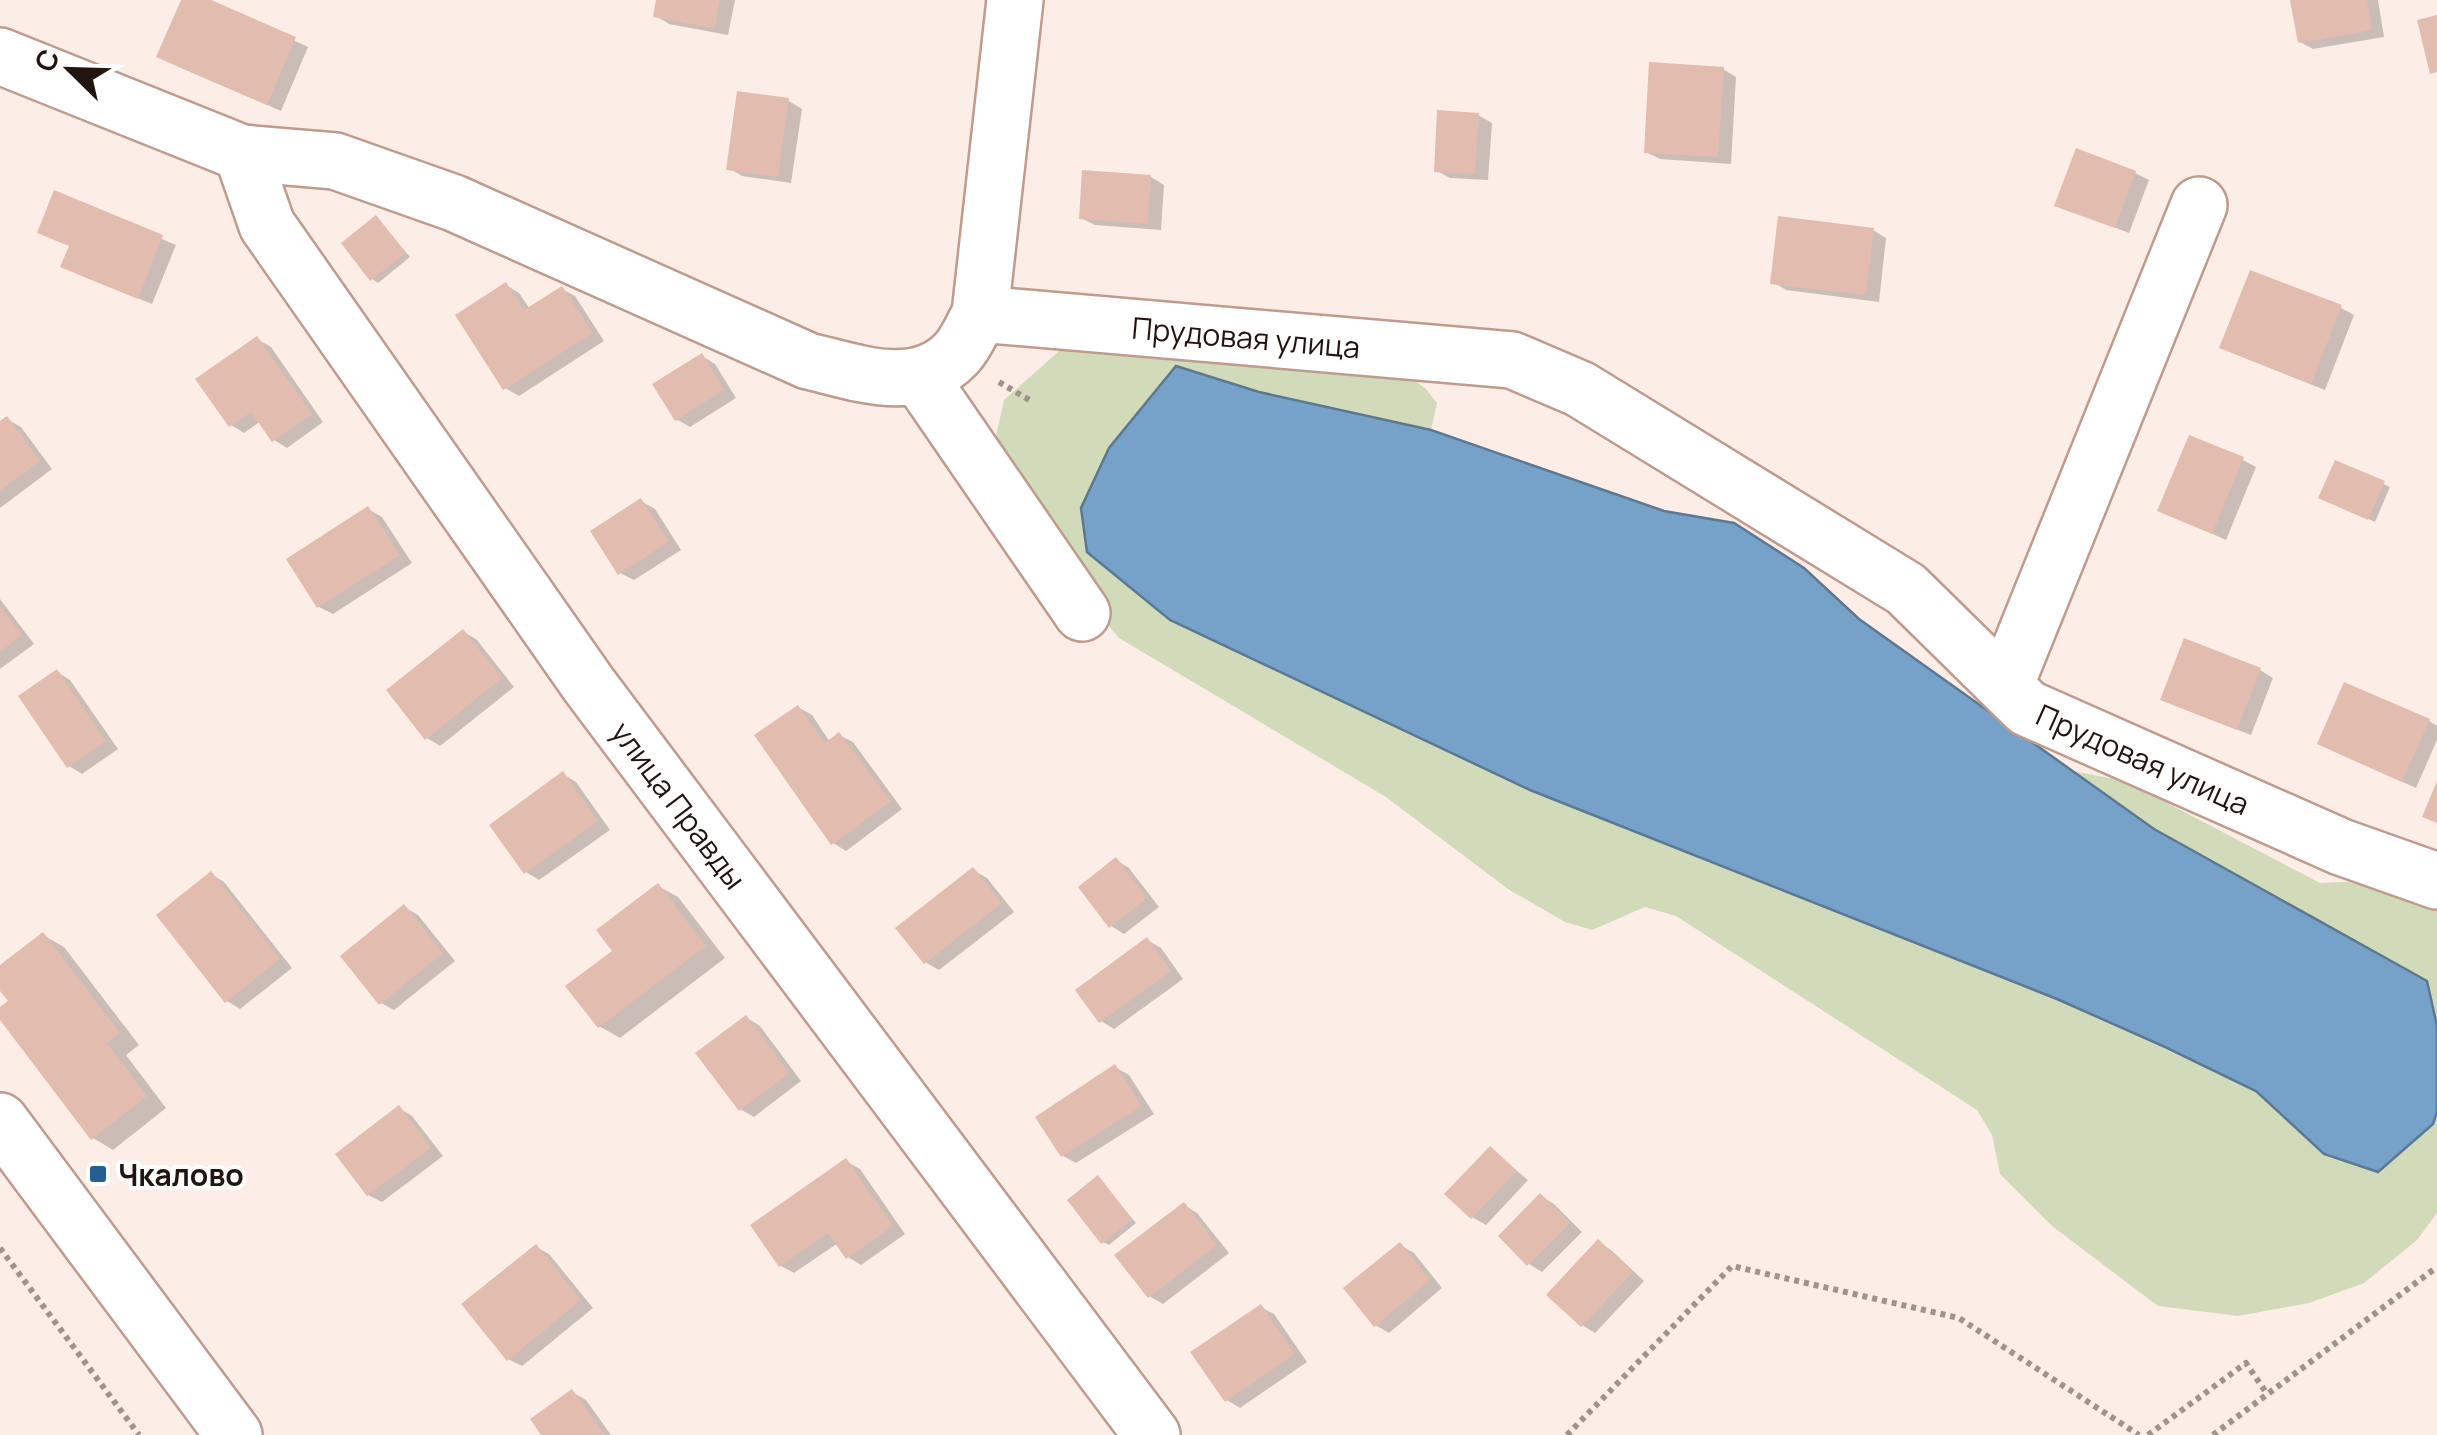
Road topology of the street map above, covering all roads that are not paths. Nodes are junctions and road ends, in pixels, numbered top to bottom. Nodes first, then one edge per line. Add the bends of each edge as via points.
1 (1014, 0) edge
2 (0, 56) edge
3 (242, 153) junction
4 (2199, 205) dead end
5 (980, 314) junction
6 (1584, 348) dead end
7 (1512, 360) junction
8 (920, 376) junction
9 (1082, 613) dead end
10 (2004, 686) junction
11 (2437, 881) edge
12 (0, 1121) edge
13 (234, 1435) edge
14 (1152, 1435) edge

1 - 5 street
2 - 3 street
3 - 8 street via 336,161 454,203 808,361 878,376
3 - 14 street, улица Правды via 268,225 590,685
4 - 10 street
5 - 7 street, Прудовая улица
5 - 8 street via 956,355
6 - 7 street
7 - 10 street, Прудовая улица via 1580,389 1906,589
8 - 9 street
10 - 11 street, Прудовая улица via 2027,708 2341,847
12 - 13 street

